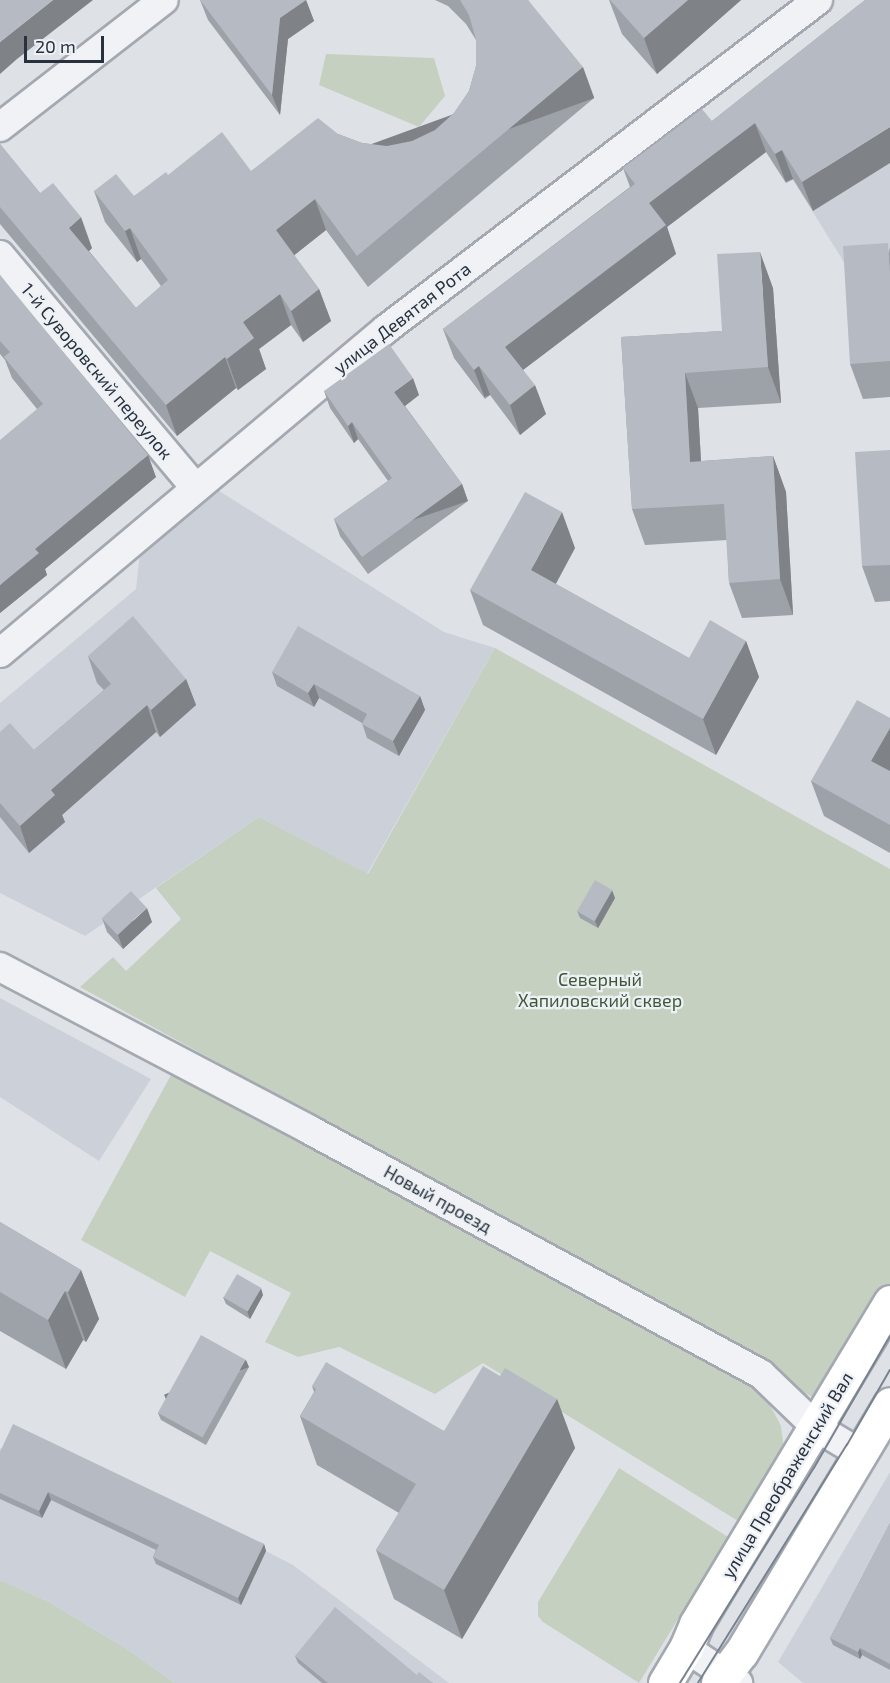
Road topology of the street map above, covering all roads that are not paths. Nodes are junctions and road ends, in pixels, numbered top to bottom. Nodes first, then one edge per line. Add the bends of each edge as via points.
1 (164, 0) edge
2 (818, 0) edge
3 (0, 127) edge
4 (0, 255) edge
5 (195, 487) junction
6 (0, 653) edge
7 (0, 967) edge
8 (890, 1302) edge
9 (890, 1404) edge
10 (816, 1427) junction
11 (861, 1454) junction
12 (686, 1648) junction
13 (727, 1680) edge
14 (665, 1683) edge

1 - 3 street
2 - 5 street, улица Девятая Рота via 395,322
4 - 5 street, 1-й Суворовский переулок
5 - 6 street, улица Девятая Рота
7 - 10 street, Новый проезд via 760,1374
8 - 10 main road, улица Преображенский Вал
9 - 11 main road
10 - 11 street, Новый проезд
10 - 12 main road, улица Преображенский Вал via 696,1624
11 - 13 main road
12 - 13 street
12 - 14 main road, улица Преображенский Вал

